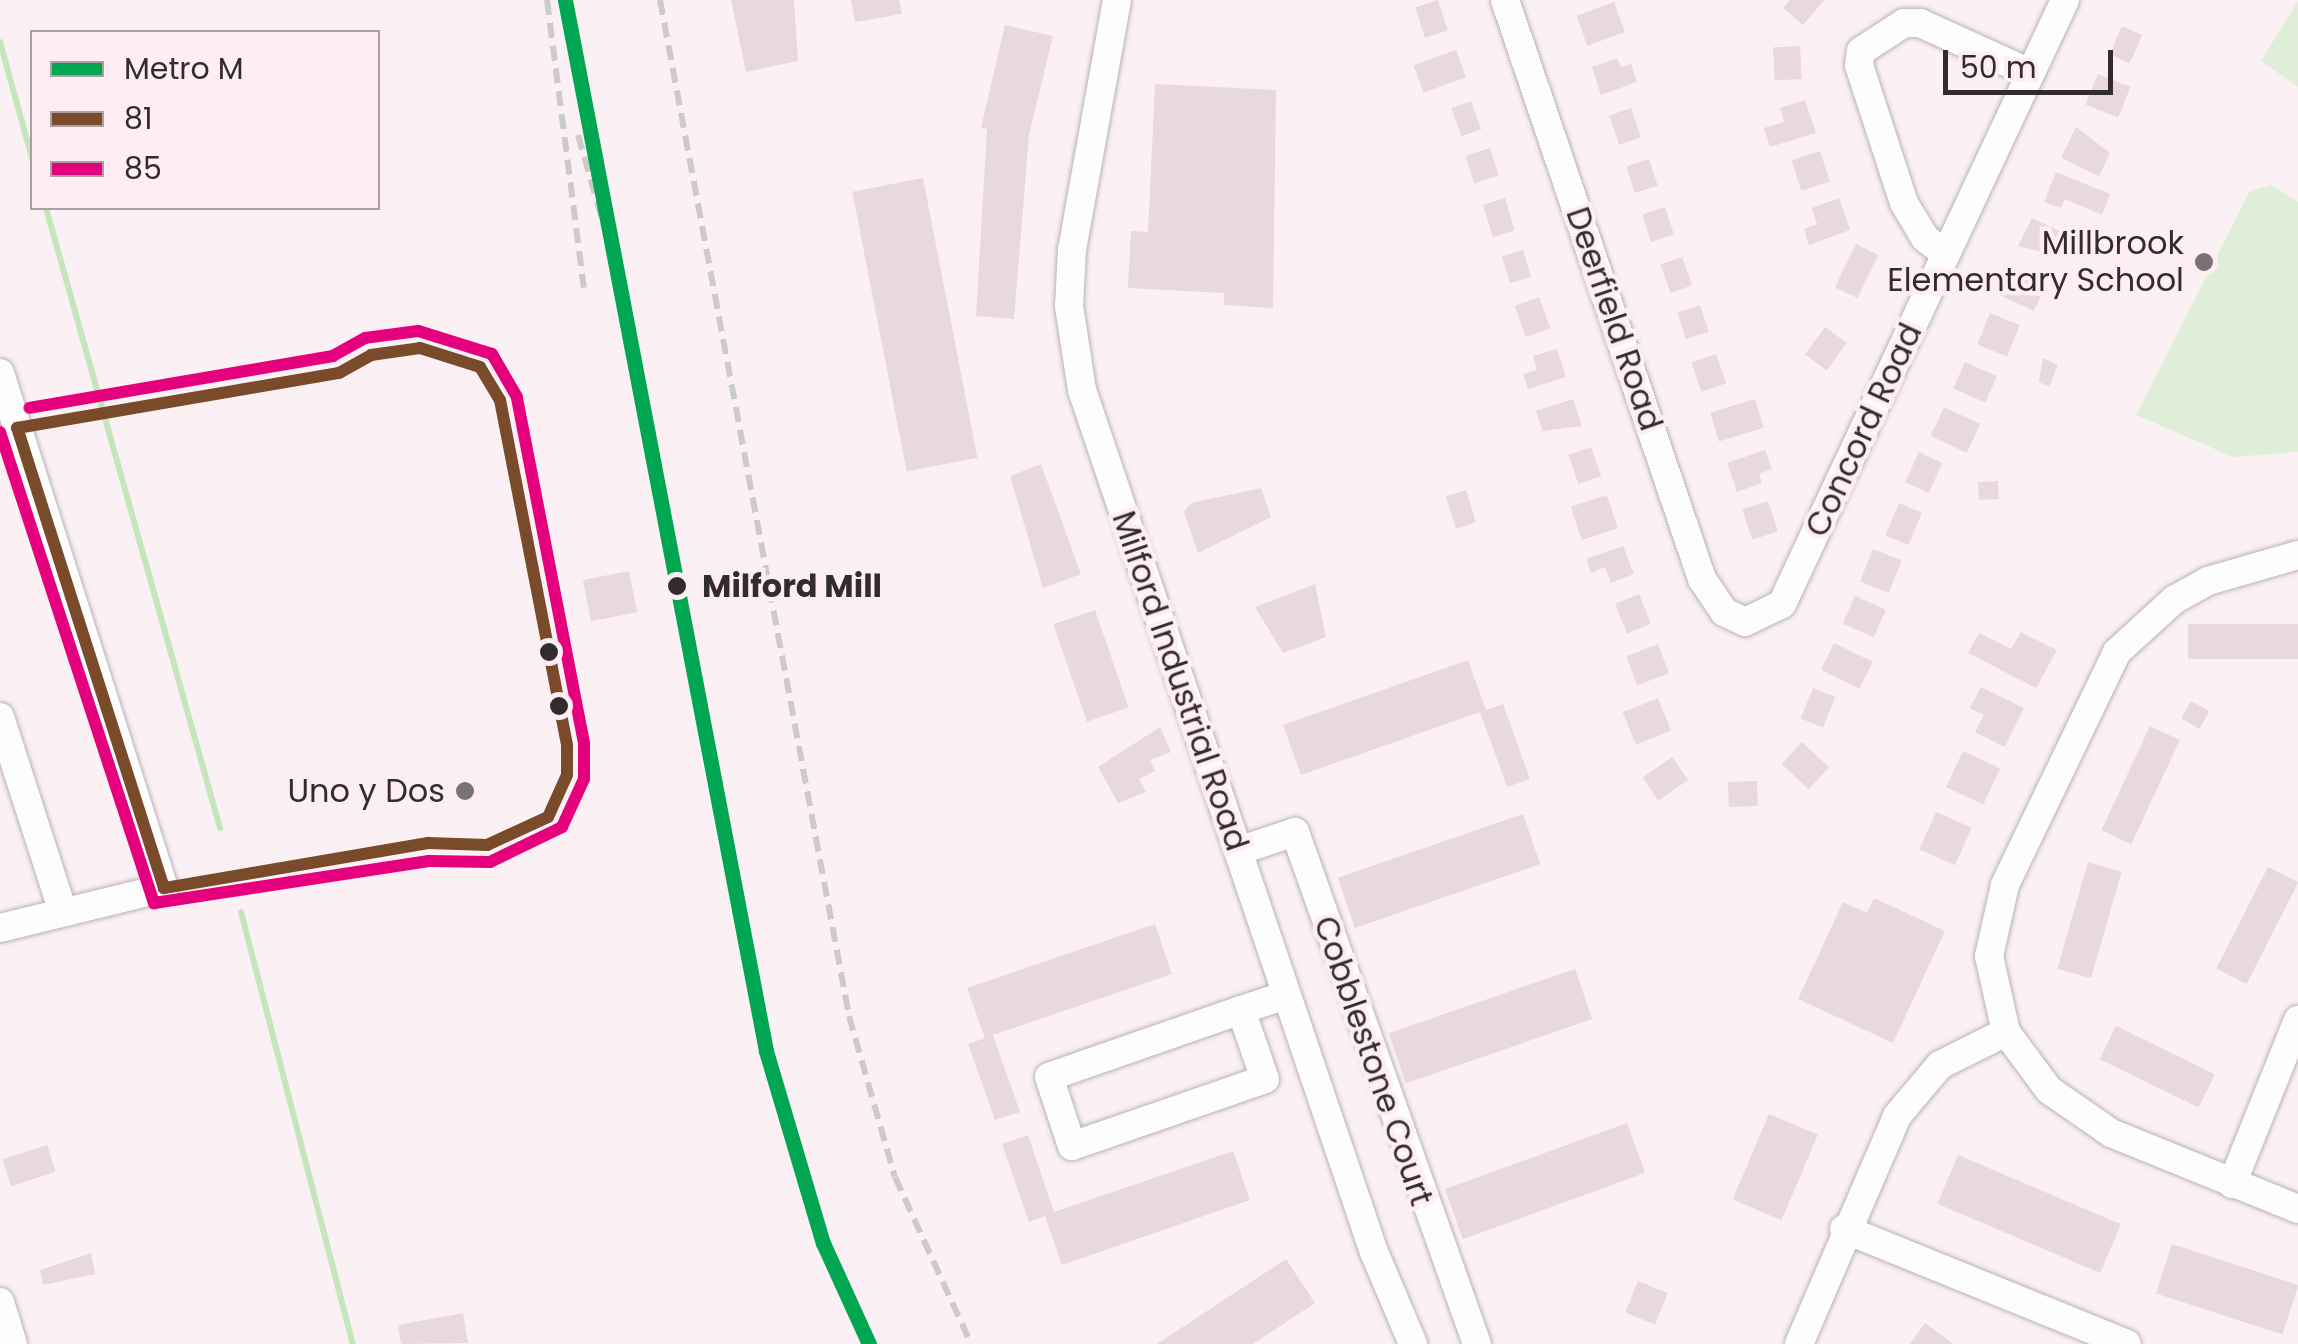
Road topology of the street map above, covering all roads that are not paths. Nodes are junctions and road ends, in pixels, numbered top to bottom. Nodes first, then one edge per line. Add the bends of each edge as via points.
1 (1118, 0) edge
2 (1505, 0) edge
3 (2064, 0) edge
4 (2030, 73) junction
5 (1946, 254) junction
6 (0, 373) edge
7 (2298, 556) edge
8 (1745, 622) joint
9 (0, 718) edge
10 (1238, 851) junction
11 (63, 912) junction
12 (0, 928) edge
13 (1286, 995) junction
14 (1242, 1010) junction
15 (2298, 1020) edge
16 (2006, 1032) junction
17 (2232, 1184) junction
18 (2298, 1208) edge
19 (1844, 1229) junction
20 (0, 1302) edge
21 (13, 1344) edge
22 (1413, 1344) edge
23 (1478, 1344) edge
24 (1799, 1344) edge
25 (2127, 1344) edge

1 - 10 street, Milford Industrial Road via 1072,249 1073,342 1082,390
2 - 8 street, Deerfield Road via 1702,579 1724,612
3 - 4 street, Concord Road
4 - 5 street, Concord Road
4 - 5 street via 1920,23 1904,24 1861,51 1904,203 1925,238
5 - 8 street, Concord Road via 1782,604
6 - 11 street via 164,888
7 - 16 street via 2192,590 2117,652 1994,921 1989,956
9 - 11 street
10 - 13 street, Milford Industrial Road
10 - 23 street, Cobblestone Court via 1295,832
11 - 12 street
13 - 14 street
13 - 22 street, Milford Industrial Road
14 - 14 street via 1048,1077 1072,1146 1265,1079
15 - 17 street
16 - 17 street via 2076,1112
16 - 19 street via 1920,1084
17 - 18 street
19 - 24 street
19 - 25 street
20 - 21 street

